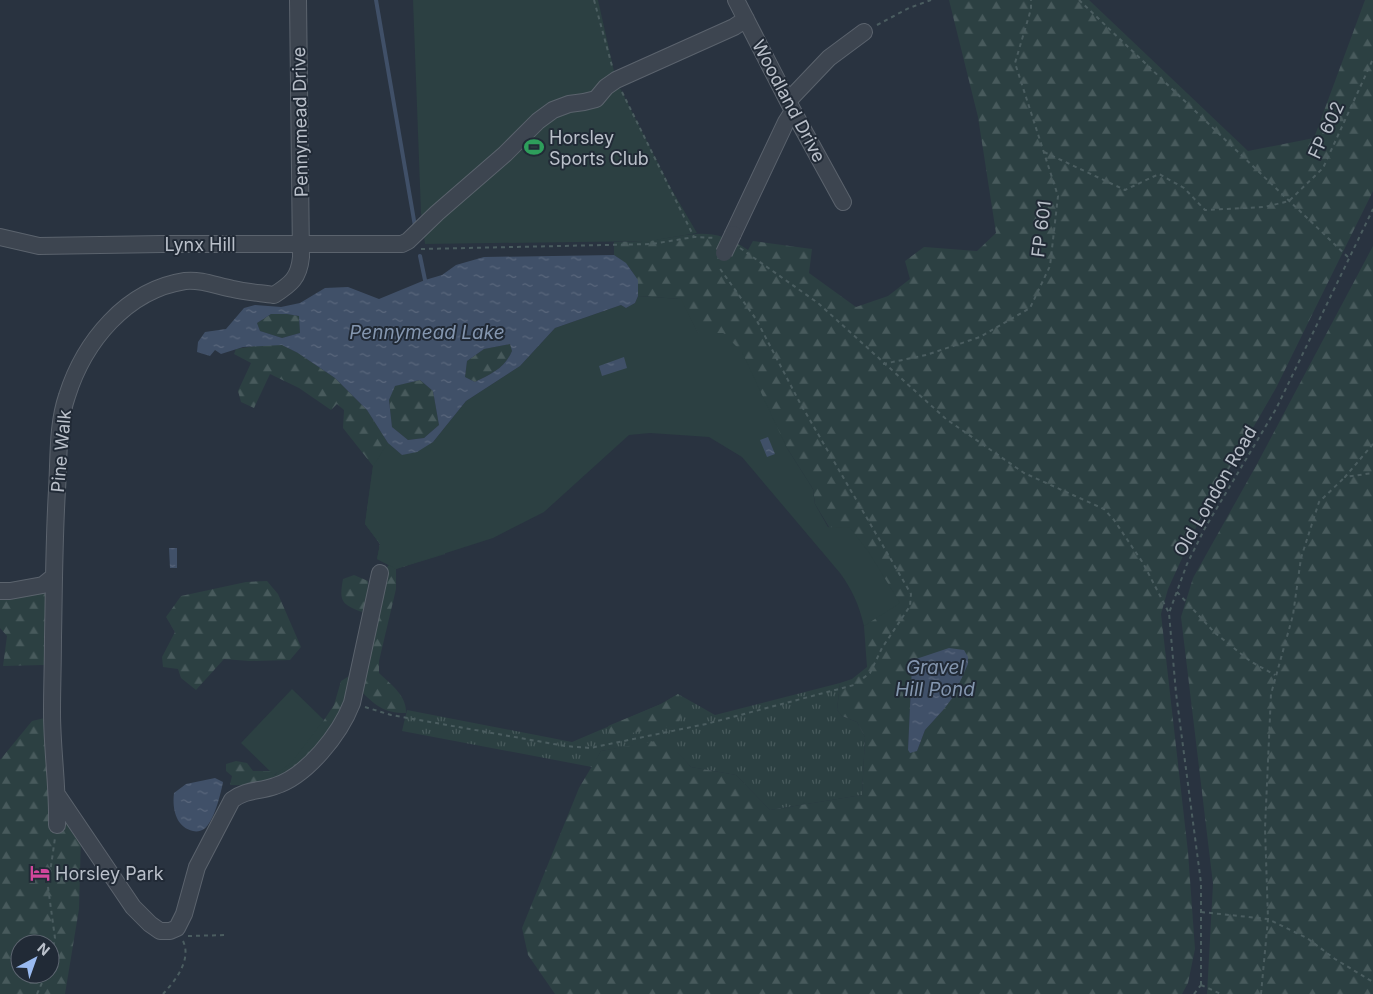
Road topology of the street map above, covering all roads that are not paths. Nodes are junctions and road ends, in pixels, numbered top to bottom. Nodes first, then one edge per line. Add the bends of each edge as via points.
1 (298, 0) edge
2 (736, 0) edge
3 (746, 19) junction
4 (864, 32) road end
5 (790, 106) junction
6 (843, 202) dead end
7 (0, 237) edge
8 (301, 245) junction
9 (726, 247) road end
10 (380, 573) dead end
11 (53, 577) junction
12 (0, 591) edge
13 (58, 796) junction
14 (57, 825) road end

1 - 8 street, Pennymead Drive
2 - 3 street, Woodland Drive
3 - 5 street, Woodland Drive
3 - 8 street, Lynx Hill via 718,35 616,80 596,99 568,104 545,115 408,241 402,244
4 - 5 street via 829,58
5 - 6 street, Woodland Drive
5 - 9 street via 786,122
7 - 8 street, Lynx Hill via 40,246
8 - 11 street, Pine Walk via 300,269 294,280 274,295 187,281 143,295 108,323 76,374 66,397 61,423
10 - 13 street via 347,715 328,744 298,775 274,787 240,794 232,800 197,867 177,928 160,931 133,907
11 - 12 street via 43,585
11 - 13 street, Pine Walk via 52,712
13 - 14 street, Pine Walk

